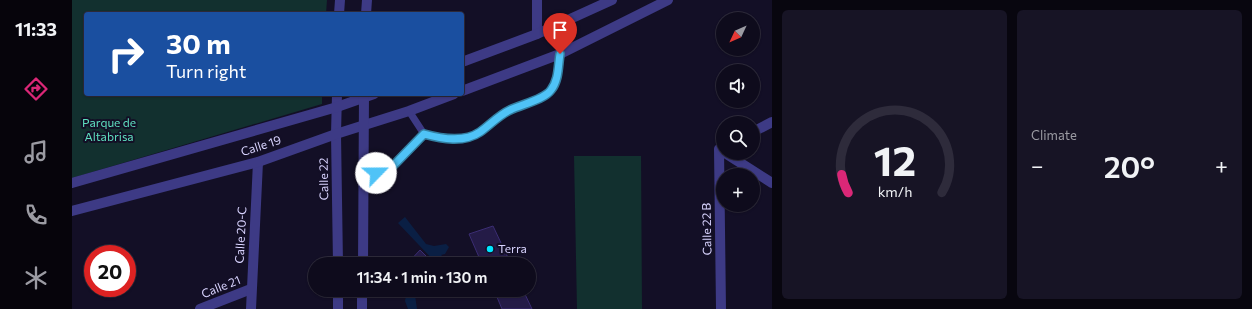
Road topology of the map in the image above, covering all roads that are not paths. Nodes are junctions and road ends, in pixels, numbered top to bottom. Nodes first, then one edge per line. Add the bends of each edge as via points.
1 (340, 0) edge
2 (367, 0) edge
3 (537, 0) edge
4 (612, 0) edge
5 (668, 0) edge
6 (339, 12) edge
7 (366, 12) edge
8 (537, 34) junction
9 (560, 54) junction
10 (464, 61) edge
11 (464, 90) edge
12 (337, 96) edge
13 (364, 96) edge
14 (449, 96) edge
15 (337, 107) junction
16 (409, 111) junction
17 (772, 122) edge
18 (363, 125) junction
19 (760, 128) edge
20 (336, 134) junction
21 (424, 134) junction
22 (723, 160) edge
23 (738, 160) edge
24 (258, 162) junction
25 (363, 176) junction
26 (72, 183) edge
27 (772, 183) edge
28 (72, 211) edge
29 (338, 257) edge
30 (362, 257) edge
31 (251, 289) junction
32 (338, 297) edge
33 (362, 297) edge
34 (200, 309) edge
35 (251, 309) edge
36 (338, 309) edge
37 (362, 309) edge
38 (721, 309) edge

1 - 6 street
2 - 7 street
3 - 8 street
4 - 8 street
5 - 9 street
8 - 10 street
9 - 11 street
9 - 21 lane via 556,80 551,91 541,97 509,110 478,133 461,139
12 - 15 street, Calle 22
13 - 15 street, Calle 19
13 - 18 street
14 - 16 street, Calle 19
15 - 20 street, Calle 22
15 - 26 street, Calle 19
16 - 18 street, Calle 19
16 - 21 lane
17 - 19 street
18 - 20 street, Calle 19
18 - 25 street
20 - 24 street, Calle 19
20 - 29 street, Calle 22
21 - 25 lane via 389,170
22 - 38 street, Calle 22 B
23 - 27 street
24 - 28 street, Calle 19
24 - 31 street, Calle 20-C
25 - 30 street
31 - 34 street, Calle 21
31 - 35 street, Calle 20-C
32 - 36 street
33 - 37 street

